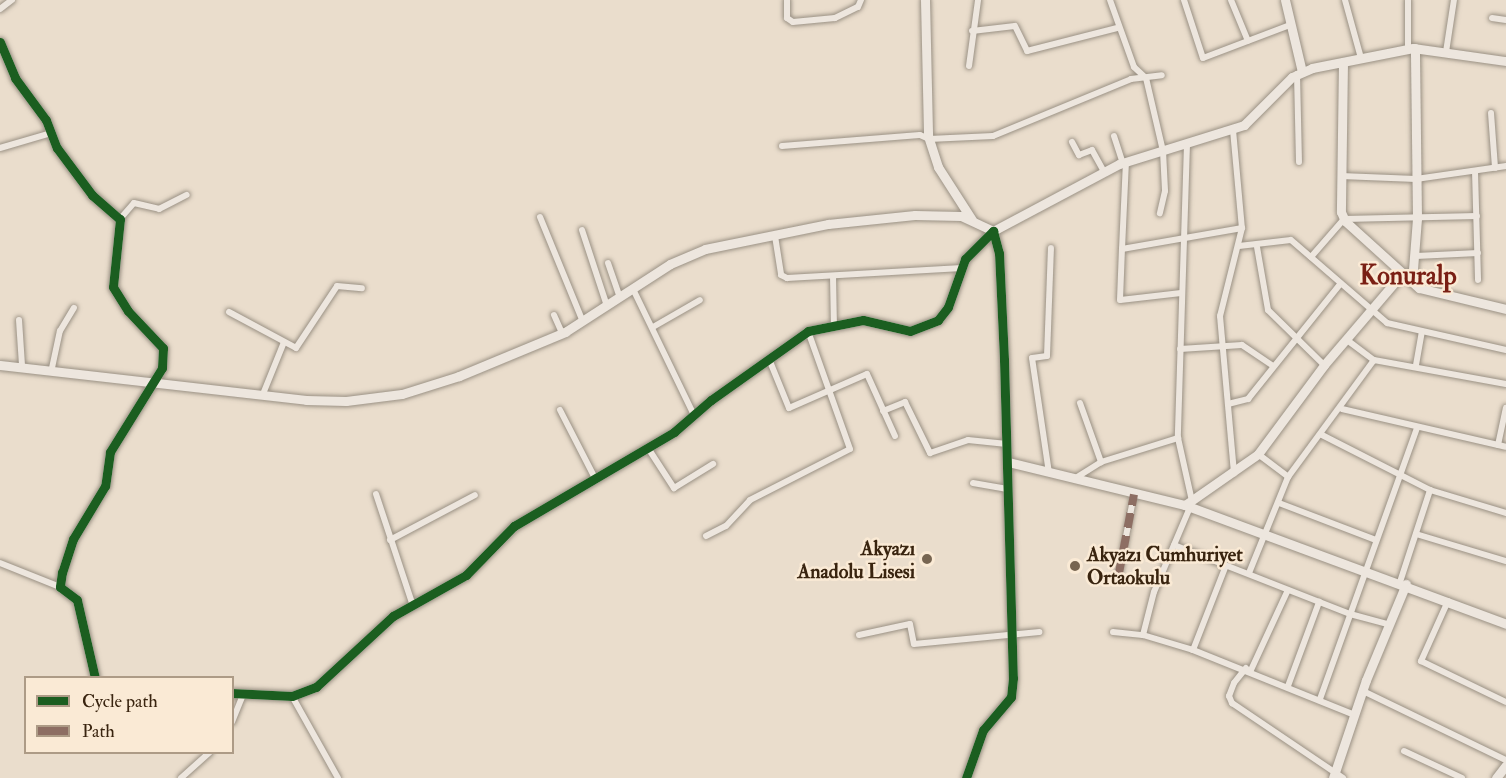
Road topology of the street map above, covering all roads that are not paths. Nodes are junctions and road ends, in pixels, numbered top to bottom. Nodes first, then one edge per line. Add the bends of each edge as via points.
1 (12, 0) edge
2 (787, 0) edge
3 (861, 0) edge
4 (925, 0) edge
5 (978, 0) edge
6 (1110, 0) edge
7 (1184, 0) edge
8 (1232, 0) edge
9 (1285, 0) edge
10 (1345, 0) edge
11 (1408, 0) edge
12 (1454, 0) edge
13 (0, 9) edge
14 (1492, 18) dead end
15 (1506, 20) edge
16 (1290, 25) junction
17 (1117, 28) junction
18 (972, 32) junction
19 (1248, 41) junction
20 (0, 42) edge
21 (1411, 49) junction
22 (1446, 52) junction
23 (3, 55) edge
24 (1361, 58) junction
25 (1506, 61) edge
26 (1343, 62) junction
27 (969, 66) dead end
28 (1300, 73) junction
29 (1162, 75) dead end
30 (1146, 78) junction
31 (1491, 113) dead end
32 (1233, 130) junction
33 (51, 133) junction
34 (1113, 136) dead end
35 (929, 139) junction
36 (1072, 142) dead end
37 (1187, 144) junction
38 (782, 146) dead end
39 (0, 148) edge
40 (1163, 151) junction
41 (1125, 162) junction
42 (1299, 162) dead end
43 (1506, 166) edge
44 (1495, 168) junction
45 (1475, 171) junction
46 (1104, 172) junction
47 (1341, 176) junction
48 (1416, 179) junction
49 (187, 195) dead end
50 (1160, 213) dead end
51 (1477, 216) junction
52 (540, 217) dead end
53 (1417, 218) junction
54 (120, 219) junction
55 (1344, 219) junction
56 (973, 221) junction
57 (1242, 228) junction
58 (582, 230) dead end
59 (993, 231) junction
60 (1185, 235) junction
61 (775, 236) junction
62 (1239, 246) junction
63 (1257, 247) junction
64 (1051, 248) dead end
65 (1122, 249) junction
66 (1478, 253) junction
67 (1416, 255) junction
68 (1311, 257) junction
69 (608, 262) dead end
70 (962, 268) junction
71 (1401, 275) junction
72 (833, 276) junction
73 (1478, 280) dead end
74 (1412, 282) junction
75 (1340, 284) junction
76 (362, 288) dead end
77 (633, 289) junction
78 (1181, 293) junction
79 (620, 297) junction
80 (700, 300) dead end
81 (607, 306) junction
82 (74, 308) dead end
83 (1506, 309) edge
84 (1371, 310) junction
85 (229, 312) dead end
86 (554, 315) dead end
87 (19, 320) dead end
88 (584, 322) junction
89 (834, 326) junction
90 (653, 327) junction
91 (808, 331) junction
92 (1422, 332) junction
93 (562, 333) junction
94 (1296, 338) junction
95 (1347, 340) junction
96 (285, 342) junction
97 (1224, 347) junction
98 (1180, 349) junction
99 (1506, 350) edge
100 (769, 359) junction
101 (1374, 360) junction
102 (0, 365) edge
103 (22, 365) junction
104 (1272, 365) junction
105 (1324, 365) junction
106 (1416, 365) junction
107 (52, 368) junction
108 (155, 379) junction
109 (1506, 384) edge
110 (828, 391) junction
111 (262, 394) junction
112 (1080, 404) dead end
113 (1228, 404) junction
114 (1506, 408) edge
115 (1342, 409) junction
116 (560, 410) dead end
117 (882, 411) junction
118 (694, 415) junction
119 (1417, 429) junction
120 (1322, 435) junction
121 (895, 436) dead end
122 (1178, 438) junction
123 (1007, 444) junction
124 (1498, 445) junction
125 (648, 447) junction
126 (1506, 447) edge
127 (1258, 454) junction
128 (1008, 462) junction
129 (1101, 462) junction
130 (713, 464) dead end
131 (1049, 473) junction
132 (1233, 473) junction
133 (1400, 475) junction
134 (1288, 477) junction
135 (1074, 479) junction
136 (596, 480) junction
137 (973, 483) dead end
138 (1007, 489) junction
139 (1430, 490) junction
140 (376, 494) dead end
141 (1134, 494) junction
142 (475, 495) dead end
143 (1279, 503) junction
144 (1189, 504) junction
145 (1506, 513) edge
146 (1266, 532) junction
147 (1416, 534) junction
148 (706, 536) dead end
149 (390, 540) junction
150 (1376, 540) junction
151 (1174, 545) junction
152 (1506, 561) edge
153 (0, 563) edge
154 (1225, 568) junction
155 (1366, 569) junction
156 (1119, 573) dead end
157 (1249, 573) junction
158 (1403, 583) junction
159 (60, 587) junction
160 (1288, 590) junction
161 (1448, 601) junction
162 (1319, 602) junction
163 (414, 606) junction
164 (1350, 614) junction
165 (1388, 624) junction
166 (1506, 624) edge
167 (1013, 632) junction
168 (1040, 632) dead end
169 (1113, 632) dead end
170 (859, 635) dead end
171 (1143, 635) junction
172 (1193, 650) junction
173 (1248, 669) junction
174 (95, 676) edge
175 (1288, 686) junction
176 (1363, 691) junction
177 (234, 693) edge
178 (243, 695) junction
179 (292, 696) junction
180 (1320, 699) junction
181 (1506, 702) edge
182 (1355, 715) junction
183 (234, 717) edge
184 (1404, 751) dead end
185 (209, 754) edge
186 (1506, 760) edge
187 (1506, 765) edge
188 (1338, 776) edge
189 (181, 778) edge
190 (338, 778) edge
191 (966, 778) edge
192 (1462, 778) edge
193 (1496, 778) edge

1 - 13 street
2 - 3 street via 788,18 793,22 835,18 858,7
4 - 35 main road
5 - 18 street
6 - 17 street
7 - 19 street via 1203,58
8 - 19 street
9 - 16 main road
10 - 24 street
11 - 21 street
12 - 22 street
14 - 15 street
16 - 19 street
16 - 28 main road
17 - 18 street via 1027,51 1015,26
17 - 30 street via 1134,67
18 - 27 street
20 - 23 main road
21 - 22 main road
21 - 24 main road
21 - 48 main road
22 - 25 main road
23 - 33 main road
24 - 26 main road
26 - 28 main road
26 - 47 main road
28 - 32 main road
28 - 42 street
29 - 30 street
30 - 35 street via 1131,79 993,136
30 - 40 street
31 - 44 street
32 - 37 main road
32 - 57 street
33 - 39 street
33 - 54 main road via 92,195
34 - 41 street
35 - 38 street via 891,136
35 - 56 main road via 938,167
36 - 46 street via 1079,155 1092,150
37 - 40 main road
37 - 60 street
40 - 41 main road
40 - 50 street via 1165,191
41 - 46 main road
41 - 65 street
43 - 44 street
44 - 45 street
45 - 48 street
45 - 51 street
46 - 59 main road
47 - 48 street
47 - 55 main road
48 - 53 main road
49 - 54 street via 159,209 134,203
51 - 53 street
51 - 66 street
52 - 88 street
53 - 55 street
53 - 67 main road
54 - 108 main road via 113,287 128,311 161,341 164,358
55 - 68 street
55 - 71 main road
56 - 59 main road
56 - 61 main road via 961,216 915,215 828,224
57 - 60 street
57 - 62 street
58 - 81 street
59 - 70 main road
59 - 123 main road via 999,253
60 - 65 street
60 - 78 street
61 - 72 street via 781,275
61 - 77 main road via 705,249
62 - 63 street
62 - 97 street via 1220,316
63 - 68 street via 1291,240
63 - 94 street via 1268,310
64 - 131 street via 1047,356 1032,358
65 - 78 street via 1120,300
66 - 67 street
66 - 73 street
67 - 74 main road
68 - 75 street
69 - 79 street
70 - 72 street
70 - 89 main road via 948,307 938,320 910,331 862,321
71 - 74 main road
71 - 84 main road
72 - 89 street
74 - 83 main road
75 - 84 street
75 - 94 street
76 - 96 street via 337,286 296,348
77 - 79 main road
77 - 90 street
78 - 98 street
79 - 81 main road
80 - 90 street
81 - 88 main road
82 - 107 street via 60,331
84 - 92 street via 1387,323
84 - 95 main road
85 - 96 street
86 - 93 street
87 - 103 street
88 - 93 main road
89 - 91 main road
90 - 118 street
91 - 100 main road
91 - 110 street
92 - 99 street
92 - 106 street
93 - 111 main road via 459,376 402,394 346,401
94 - 104 street
94 - 105 street
95 - 101 street
95 - 105 main road
96 - 111 street
97 - 98 street
97 - 104 street via 1242,345
97 - 113 street
98 - 122 street
100 - 110 street via 789,408
100 - 118 main road
101 - 106 street
101 - 115 street
102 - 103 main road
103 - 107 main road
104 - 113 street via 1248,399
105 - 127 main road
106 - 109 street
107 - 108 main road
108 - 111 main road
108 - 159 main road via 110,452 105,486 73,539
110 - 117 street via 867,375
110 - 148 street via 850,449 750,500 726,526
112 - 129 street
113 - 132 street
114 - 124 street
115 - 119 street
115 - 120 street
116 - 136 street
117 - 121 street
117 - 123 street via 905,402 930,453 968,440
118 - 125 main road
119 - 124 street
119 - 133 street
120 - 133 street
120 - 134 street
122 - 129 street
122 - 144 street
123 - 128 main road
124 - 126 street
125 - 130 street via 674,488
125 - 136 main road
127 - 132 main road
127 - 134 street
128 - 131 main road
128 - 138 main road
129 - 135 street
131 - 135 main road
132 - 144 main road
133 - 139 street
133 - 150 street
134 - 143 street
135 - 141 main road
136 - 163 main road via 514,526 466,575
137 - 138 street
138 - 167 main road
139 - 145 street
139 - 147 street
140 - 149 street
141 - 144 main road
141 - 156 street
142 - 149 street
143 - 146 street
143 - 150 street
144 - 146 main road
144 - 151 street
146 - 155 main road
146 - 157 street
147 - 152 street
147 - 158 street
149 - 163 street
150 - 155 street
151 - 154 street
151 - 171 street via 1154,592
153 - 159 street
154 - 157 street
154 - 172 street
155 - 158 main road
155 - 164 street
157 - 160 street
158 - 161 main road
158 - 165 main road
159 - 174 main road via 77,600
160 - 162 street
160 - 173 street
161 - 166 main road
161 - 181 street via 1421,661
162 - 164 street
162 - 175 street
163 - 179 main road via 393,616 316,687
164 - 165 street
164 - 180 street
165 - 176 main road
167 - 168 street
167 - 170 street via 914,644 910,624
167 - 191 main road via 1011,697 983,730
169 - 171 street
171 - 172 street
172 - 173 street
173 - 175 street
173 - 188 street via 1234,683 1229,696 1232,703
175 - 180 street
176 - 182 main road
176 - 186 street
177 - 178 main road
178 - 179 main road
178 - 183 street
179 - 190 street
180 - 182 street
182 - 188 main road
184 - 192 street
185 - 189 street
187 - 193 main road

